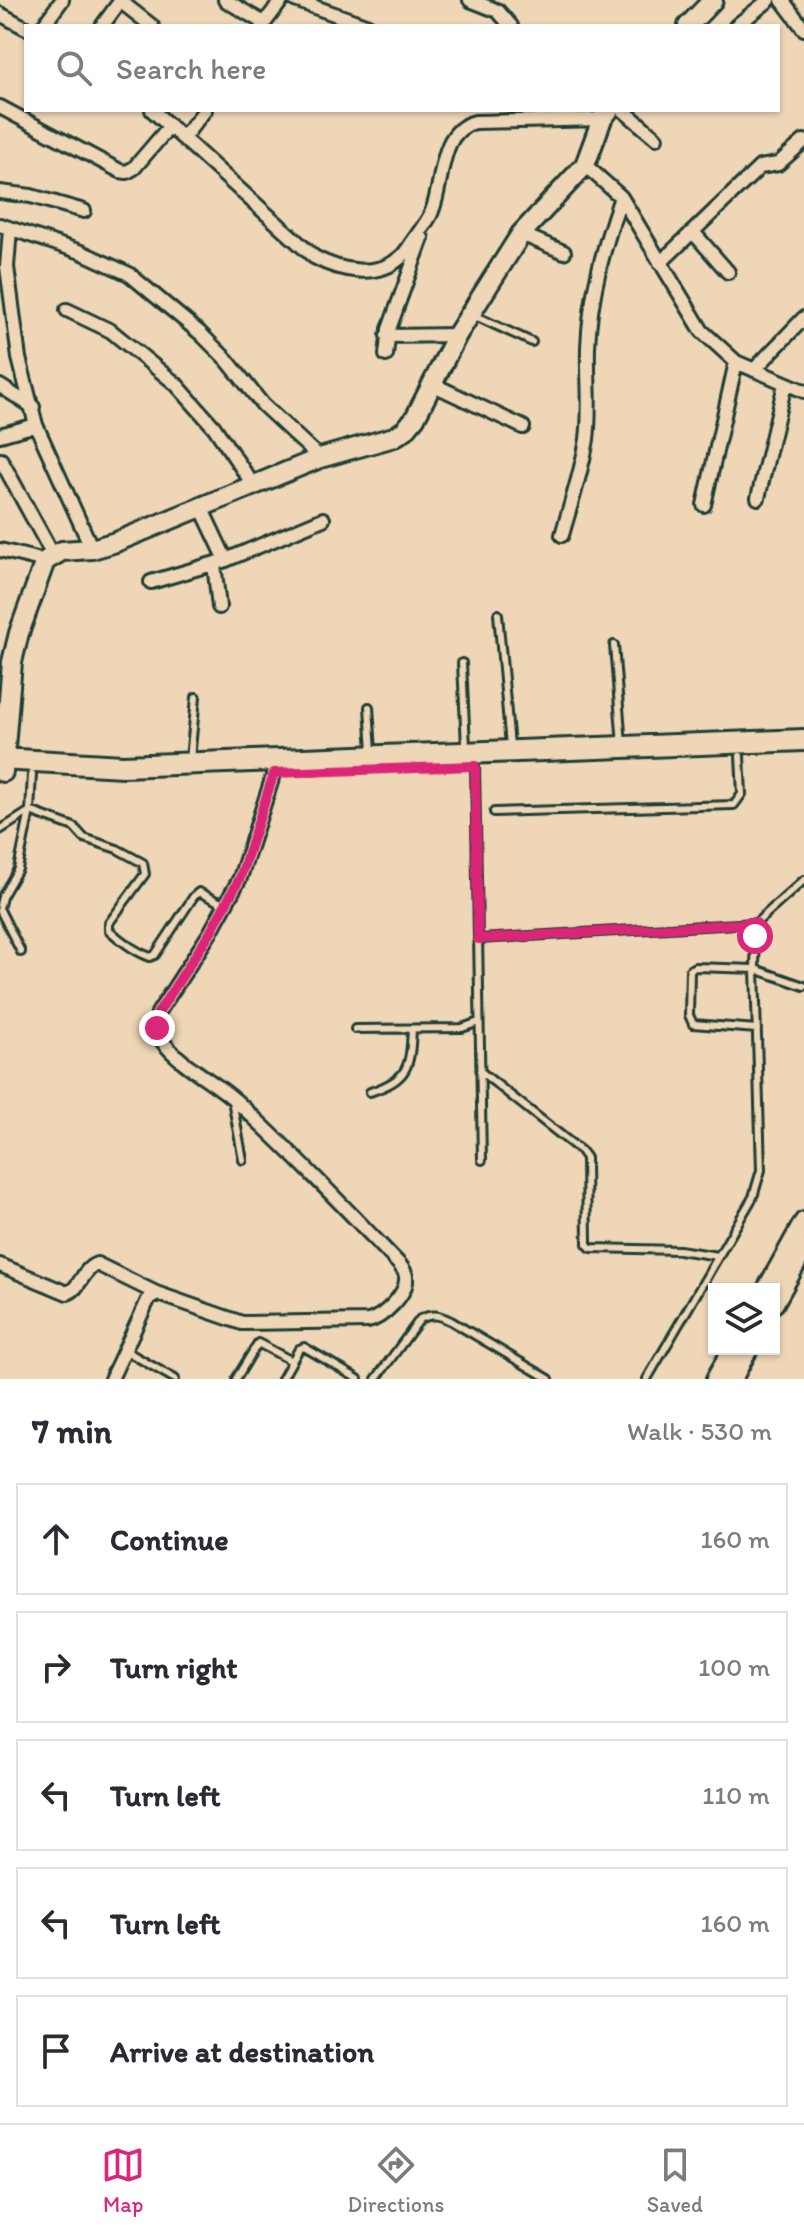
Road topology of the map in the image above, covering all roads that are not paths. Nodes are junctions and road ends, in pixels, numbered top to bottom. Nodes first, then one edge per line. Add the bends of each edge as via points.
1 (62, 0) edge
2 (225, 0) edge
3 (282, 0) edge
4 (295, 0) edge
5 (470, 0) edge
6 (711, 0) edge
7 (769, 0) edge
8 (782, 0) edge
9 (121, 1) edge
10 (0, 14) edge
11 (44, 24) edge
12 (104, 24) edge
13 (150, 24) edge
14 (263, 24) edge
15 (362, 24) edge
16 (509, 24) edge
17 (690, 24) edge
18 (739, 24) edge
19 (24, 27) edge
20 (804, 29) edge
21 (0, 107) edge
22 (154, 112) edge
23 (203, 112) edge
24 (625, 112) edge
25 (605, 114) edge
26 (170, 126) junction
27 (183, 138) junction
28 (656, 138) dead end
29 (804, 141) edge
30 (585, 165) junction
31 (0, 192) edge
32 (621, 197) junction
33 (84, 211) dead end
34 (432, 213) junction
35 (5, 227) edge
36 (693, 232) junction
37 (521, 234) junction
38 (564, 252) dead end
39 (660, 263) junction
40 (728, 272) dead end
41 (67, 310) dead end
42 (471, 314) junction
43 (804, 318) edge
44 (457, 335) junction
45 (387, 336) junction
46 (532, 342) dead end
47 (386, 355) dead end
48 (736, 362) junction
49 (754, 370) junction
50 (432, 384) junction
51 (785, 384) junction
52 (0, 386) edge
53 (804, 391) edge
54 (33, 407) junction
55 (36, 425) junction
56 (523, 427) dead end
57 (0, 435) edge
58 (320, 458) junction
59 (1, 460) edge
60 (254, 486) junction
61 (758, 498) dead end
62 (704, 505) dead end
63 (201, 507) junction
64 (323, 519) dead end
65 (562, 535) dead end
66 (92, 549) junction
67 (0, 550) edge
68 (49, 558) junction
69 (220, 562) junction
70 (151, 582) dead end
71 (219, 607) dead end
72 (498, 614) dead end
73 (614, 645) dead end
74 (462, 663) dead end
75 (196, 697) dead end
76 (369, 707) dead end
77 (804, 740) edge
78 (622, 747) junction
79 (511, 751) junction
80 (804, 754) edge
81 (372, 756) junction
82 (740, 756) junction
83 (471, 759) junction
84 (190, 763) junction
85 (2, 766) edge
86 (274, 773) junction
87 (32, 774) junction
88 (30, 811) junction
89 (494, 812) dead end
90 (0, 830) edge
91 (804, 881) edge
92 (225, 905) junction
93 (0, 908) edge
94 (756, 923) junction
95 (478, 939) junction
96 (21, 952) dead end
97 (755, 969) junction
98 (804, 986) edge
99 (479, 1022) junction
100 (355, 1029) dead end
101 (412, 1029) junction
102 (757, 1029) junction
103 (480, 1071) junction
104 (370, 1092) dead end
105 (231, 1097) junction
106 (243, 1160) dead end
107 (482, 1160) dead end
108 (804, 1222) edge
109 (804, 1249) edge
110 (718, 1256) junction
111 (0, 1265) edge
112 (770, 1283) edge
113 (780, 1292) edge
114 (156, 1293) junction
115 (125, 1350) junction
116 (730, 1355) edge
117 (745, 1355) edge
118 (292, 1361) junction
119 (111, 1379) edge
120 (175, 1379) edge
121 (236, 1379) edge
122 (282, 1379) edge
123 (358, 1379) edge
124 (376, 1379) edge
125 (549, 1379) edge
126 (647, 1379) edge
127 (716, 1379) edge
128 (732, 1379) edge

1 - 11 street
2 - 14 street
3 - 14 street
4 - 15 street
5 - 16 street via 498,11
6 - 17 street
7 - 18 street
8 - 20 street
9 - 12 street
9 - 13 street
10 - 19 street
21 - 26 street via 127,172
22 - 26 street
23 - 27 street
24 - 28 street
25 - 30 street
25 - 34 street via 475,122 458,128 449,142
26 - 27 street
27 - 34 street via 314,257 334,268 365,271 389,265 402,257
29 - 36 street via 778,164 760,167
30 - 32 street
30 - 37 street
31 - 33 street
32 - 39 street
32 - 65 street via 593,297 588,431
34 - 45 street
35 - 54 street via 19,358
35 - 58 street via 129,274 200,333 263,405
36 - 39 street
36 - 40 street
37 - 38 street
37 - 42 street
39 - 48 street via 702,331
41 - 60 street via 111,331 176,384 214,427
42 - 44 street
42 - 46 lane
43 - 49 street
44 - 45 street
44 - 50 street
45 - 47 street
48 - 49 street
48 - 62 street
49 - 51 street
50 - 56 street
50 - 58 street via 405,430
51 - 53 street
51 - 61 street
52 - 54 street
54 - 55 street
55 - 57 street
55 - 66 street
58 - 60 street
59 - 68 street
60 - 63 street
63 - 66 street
63 - 69 street
64 - 69 street
66 - 68 street via 62,551
67 - 68 street
68 - 85 street via 12,662
69 - 70 street
69 - 71 street
72 - 79 lane
73 - 78 lane
74 - 83 lane
75 - 84 lane
76 - 81 lane
77 - 78 main road
78 - 79 main road
79 - 83 main road
80 - 82 main road
81 - 83 main road
81 - 84 main road
82 - 83 main road
82 - 89 lane via 742,794 734,805
83 - 86 main road
83 - 95 lane
84 - 85 main road
85 - 87 main road
86 - 87 main road via 123,779
86 - 92 street via 240,878
87 - 88 lane
88 - 90 lane
88 - 92 lane via 143,863 145,874 109,930 143,955 155,955 199,892
88 - 93 lane via 18,869
91 - 94 lane
92 - 105 street via 158,1013 157,1028 173,1052
93 - 96 lane
94 - 95 lane
94 - 97 lane
95 - 99 lane
97 - 98 lane
97 - 102 lane
97 - 102 lane via 690,970 689,1015 697,1025
99 - 101 lane via 462,1028
99 - 103 lane
100 - 101 lane
101 - 104 lane via 405,1073
102 - 110 lane via 761,1170 753,1197
103 - 107 lane
103 - 110 lane via 586,1158 591,1248
105 - 106 lane
105 - 114 street via 400,1265 406,1283 384,1313 368,1321 234,1322
108 - 112 street
109 - 113 street
110 - 126 lane
111 - 114 street via 67,1293 90,1266 105,1265
114 - 115 street
115 - 119 street
115 - 120 lane
116 - 127 street
117 - 128 street
118 - 121 lane via 258,1343
118 - 122 lane
118 - 123 lane via 304,1347
124 - 125 lane via 429,1314 451,1321

